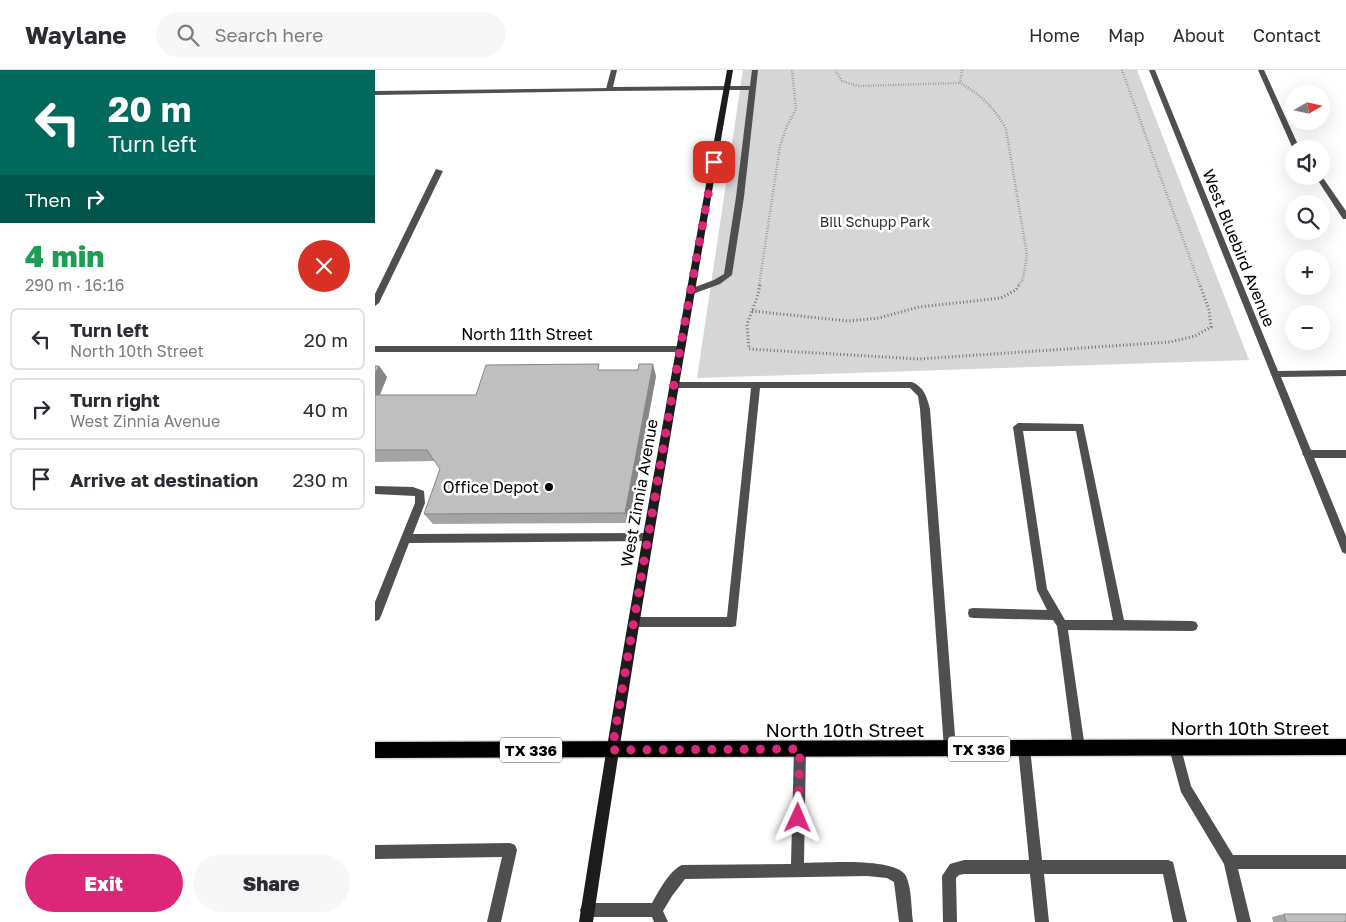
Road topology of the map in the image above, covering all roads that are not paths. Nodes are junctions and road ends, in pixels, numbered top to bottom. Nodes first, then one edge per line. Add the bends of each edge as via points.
1 (614, 70) edge
2 (730, 70) edge
3 (755, 70) edge
4 (1152, 70) edge
5 (1261, 70) edge
6 (727, 88) junction
7 (753, 88) junction
8 (609, 89) junction
9 (375, 93) edge
10 (1293, 140) edge
11 (439, 170) dead end
12 (1324, 185) edge
13 (1346, 217) edge
14 (690, 292) junction
15 (375, 303) edge
16 (375, 349) edge
17 (680, 349) junction
18 (1346, 373) edge
19 (1273, 374) junction
20 (674, 385) junction
21 (756, 386) junction
22 (1307, 454) junction
23 (1346, 454) edge
24 (375, 490) edge
25 (648, 537) junction
26 (406, 540) junction
27 (1346, 548) edge
28 (973, 613) dead end
29 (1056, 615) junction
30 (375, 616) edge
31 (633, 622) junction
32 (1062, 625) junction
33 (1120, 626) junction
34 (1192, 626) dead end
35 (1346, 747) edge
36 (1024, 748) junction
37 (1079, 748) junction
38 (1175, 748) junction
39 (800, 749) junction
40 (950, 749) junction
41 (375, 750) edge
42 (612, 750) junction
43 (375, 852) edge
44 (1229, 862) junction
45 (1346, 862) edge
46 (1037, 868) junction
47 (797, 870) junction
48 (586, 916) edge
49 (659, 916) edge
50 (494, 922) edge
51 (907, 922) edge
52 (950, 922) edge
53 (1042, 922) edge
54 (1180, 922) edge
55 (1244, 922) edge

1 - 8 street
2 - 6 street, West Zinnia Avenue
3 - 7 street
4 - 19 street, West Bluebird Avenue
5 - 10 street
6 - 7 street
6 - 8 street
6 - 14 street, West Zinnia Avenue
7 - 14 street via 727,275
8 - 9 street
11 - 15 street
12 - 13 street
14 - 17 street, West Zinnia Avenue
16 - 17 street, North 11th Street
17 - 20 street, West Zinnia Avenue
18 - 19 street
19 - 22 street, West Bluebird Avenue
20 - 21 street
20 - 25 street, West Zinnia Avenue
21 - 31 street via 732,622
21 - 40 street via 912,385 922,395
22 - 23 street
22 - 27 street, West Bluebird Avenue
24 - 26 street via 408,490 420,494 420,503
25 - 26 street
25 - 31 street, West Zinnia Avenue
26 - 30 street
28 - 29 street
29 - 32 street
29 - 33 street via 1042,590 1018,427 1080,427
31 - 42 street, West Zinnia Avenue
32 - 33 street
32 - 37 street
33 - 34 street
35 - 38 main road, North 10th Street / TX 336
36 - 37 main road, North 10th Street / TX 336
36 - 40 main road, North 10th Street / TX 336
36 - 46 street
37 - 38 main road, North 10th Street / TX 336
38 - 44 street via 1185,788
39 - 40 main road, North 10th Street / TX 336
39 - 42 main road, North 10th Street / TX 336
39 - 47 street
41 - 42 main road, North 10th Street / TX 336
42 - 48 street, West Zinnia Avenue
43 - 50 street via 510,850
44 - 45 street
44 - 55 street
46 - 52 street via 955,869 949,876
46 - 53 street
46 - 54 street via 1168,867
47 - 49 street via 682,872 667,891
47 - 51 street via 867,869 889,872 900,878
48 - 49 street

